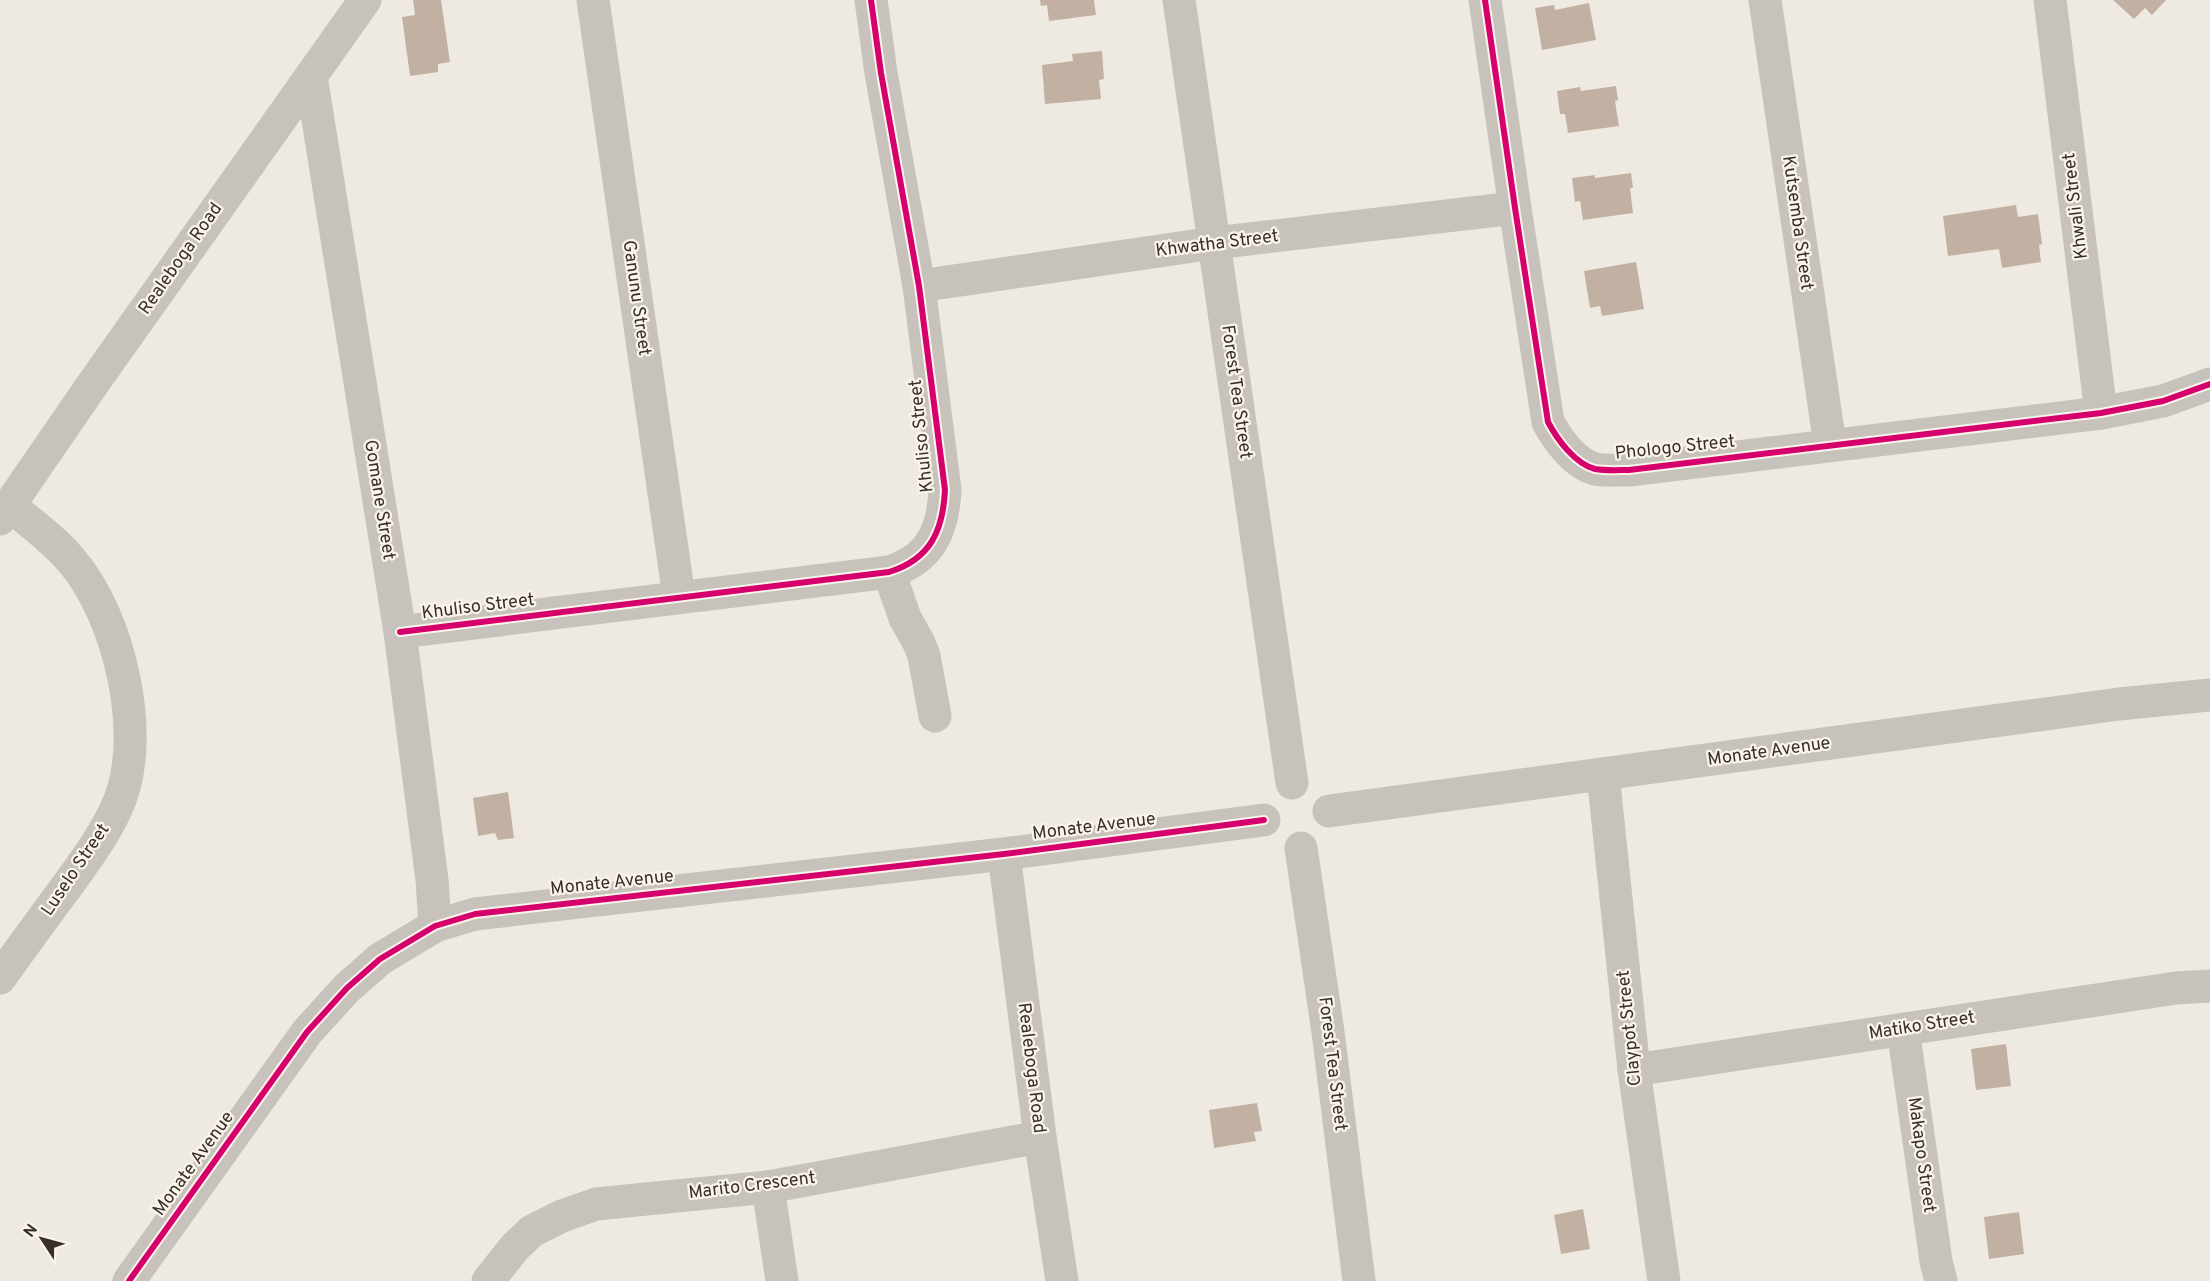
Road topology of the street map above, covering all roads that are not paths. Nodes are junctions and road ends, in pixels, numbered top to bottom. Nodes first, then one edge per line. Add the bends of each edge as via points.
1 (365, 0) edge
2 (593, 0) edge
3 (870, 0) edge
4 (1179, 0) edge
5 (1485, 0) edge
6 (1765, 0) edge
7 (2050, 0) edge
8 (311, 76) junction
9 (1515, 208) junction
10 (1214, 243) junction
11 (919, 286) junction
12 (2210, 384) edge
13 (2101, 412) junction
14 (1830, 445) junction
15 (5, 513) edge
16 (889, 572) junction
17 (679, 597) junction
18 (400, 632) junction
19 (2210, 695) edge
20 (935, 716) dead end
21 (1603, 774) junction
22 (1292, 783) junction
23 (1329, 811) junction
24 (1264, 820) junction
25 (1301, 848) junction
26 (1004, 854) junction
27 (435, 926) junction
28 (0, 978) edge
29 (2210, 986) edge
30 (1903, 1029) junction
31 (1634, 1071) junction
32 (1040, 1137) junction
33 (768, 1187) junction
34 (129, 1281) edge
35 (488, 1281) edge
36 (782, 1281) edge
37 (1062, 1281) edge
38 (1359, 1281) edge
39 (1664, 1281) edge
40 (1941, 1281) edge

1 - 8 street, Realeboga Road
2 - 17 street, Ganunu Street
3 - 11 street, Khuliso Street
4 - 10 street, Forest Tea Street
5 - 9 street, Phologo Street
6 - 14 street, Kutsemba Street
7 - 13 street, Khwali Street
8 - 15 street, Realeboga Road
8 - 18 street, Gomane Street
9 - 10 street, Khwatha Street
9 - 14 street, Phologo Street via 1548,422 1558,440 1575,457 1594,469 1629,470
10 - 11 street, Khwatha Street
10 - 22 street, Forest Tea Street
11 - 16 street, Khuliso Street via 945,490 944,515 940,528 921,554 906,567
12 - 13 street, Phologo Street via 2163,401
13 - 14 street, Phologo Street
15 - 28 street, Luselo Street via 45,533 72,561 96,598 122,669 130,745 128,778 98,843
16 - 17 street, Khuliso Street
16 - 20 street via 924,656
17 - 18 street, Khuliso Street
18 - 27 street, Gomane Street
19 - 21 street, Monate Avenue
21 - 23 street, Monate Avenue
21 - 31 street, Claypot Street
22 - 23 street via 1302,783 1320,792
22 - 24 street via 1271,796
23 - 25 street via 1323,836
24 - 25 street via 1276,841
24 - 26 street, Monate Avenue
25 - 38 street, Forest Tea Street
26 - 27 street, Monate Avenue via 475,914
26 - 32 street, Realeboga Road
27 - 34 street, Monate Avenue via 380,959 307,1032
29 - 30 street, Matiko Street
30 - 31 street, Matiko Street
30 - 40 street, Makapo Street
31 - 39 street, Claypot Street
32 - 33 street, Marito Crescent
32 - 37 street, Realeboga Road
33 - 35 street, Marito Crescent via 596,1204 532,1231
33 - 36 street

